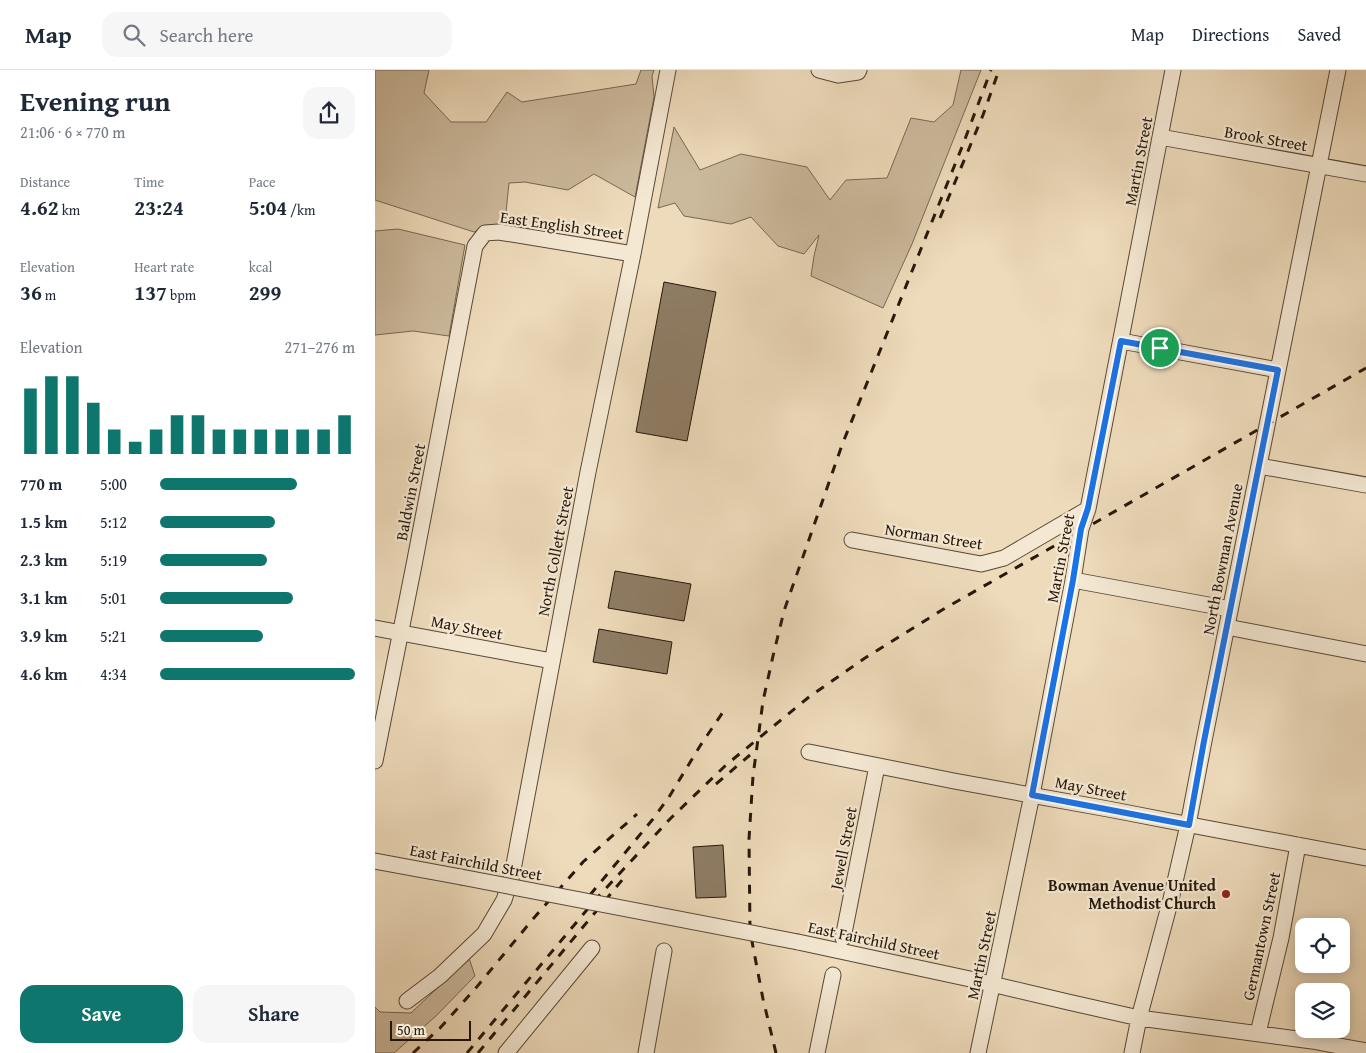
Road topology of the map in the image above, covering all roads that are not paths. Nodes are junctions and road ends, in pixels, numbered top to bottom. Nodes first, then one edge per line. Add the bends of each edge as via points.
1 (668, 70) edge
2 (819, 70) edge
3 (1173, 70) edge
4 (1337, 70) edge
5 (858, 71) edge
6 (1160, 137) junction
7 (1318, 165) junction
8 (1366, 174) edge
9 (485, 233) joint
10 (633, 254) junction
11 (1121, 341) junction
12 (1278, 370) junction
13 (1259, 466) junction
14 (1366, 485) edge
15 (1088, 508) junction
16 (852, 540) dead end
17 (1073, 580) junction
18 (1230, 609) junction
19 (1227, 627) junction
20 (375, 628) edge
21 (400, 633) junction
22 (1366, 654) edge
23 (552, 661) junction
24 (809, 752) dead end
25 (375, 761) edge
26 (877, 766) junction
27 (1032, 795) junction
28 (1189, 825) junction
29 (1298, 845) junction
30 (1366, 858) edge
31 (375, 861) edge
32 (843, 938) dead end
33 (591, 948) dead end
34 (664, 951) dead end
35 (833, 975) dead end
36 (993, 984) junction
37 (407, 1001) dead end
38 (1139, 1018) junction
39 (1258, 1034) junction
40 (1366, 1051) edge
41 (507, 1053) edge
42 (646, 1053) edge
43 (817, 1053) edge
44 (978, 1053) edge
45 (1132, 1053) edge

1 - 10 street, North Collett Street
2 - 5 street via 839,75
3 - 6 street, Martin Street
4 - 7 street, North Bowman Avenue
6 - 7 street, Brook Street
6 - 11 street, Martin Street
7 - 8 street, Brook Street
7 - 12 street, North Bowman Avenue
9 - 10 street, East English Street via 508,233
9 - 21 street, Baldwin Street via 475,246
10 - 23 street, North Collett Street
11 - 12 street
11 - 15 street, Martin Street
12 - 13 street, North Bowman Avenue
13 - 14 street
13 - 18 street, North Bowman Avenue
15 - 16 street, Norman Street via 1004,558 981,564
15 - 17 street, Martin Street via 1081,529
17 - 18 street
17 - 27 street, Martin Street
18 - 19 street, North Bowman Avenue
19 - 22 street
19 - 28 street, North Bowman Avenue
20 - 21 street, May Street
21 - 23 street, May Street
21 - 25 street, Baldwin Street
23 - 37 street, North Collett Street via 512,875 504,900 484,934 440,976
24 - 26 street, May Street
26 - 27 street, May Street
26 - 32 street, Jewell Street
27 - 28 street, May Street
27 - 36 street, Martin Street
28 - 29 street, May Street
28 - 38 street, North Bowman Avenue
29 - 30 street, May Street
29 - 39 street, Germantown Street via 1281,938
31 - 36 street, East Fairchild Street, bridge via 797,942
33 - 41 street
34 - 42 street
35 - 43 street
36 - 38 street, East Fairchild Street
36 - 44 street, Martin Street
38 - 39 street, East Fairchild Street
38 - 45 street, North Bowman Avenue
39 - 40 street, East Fairchild Street

